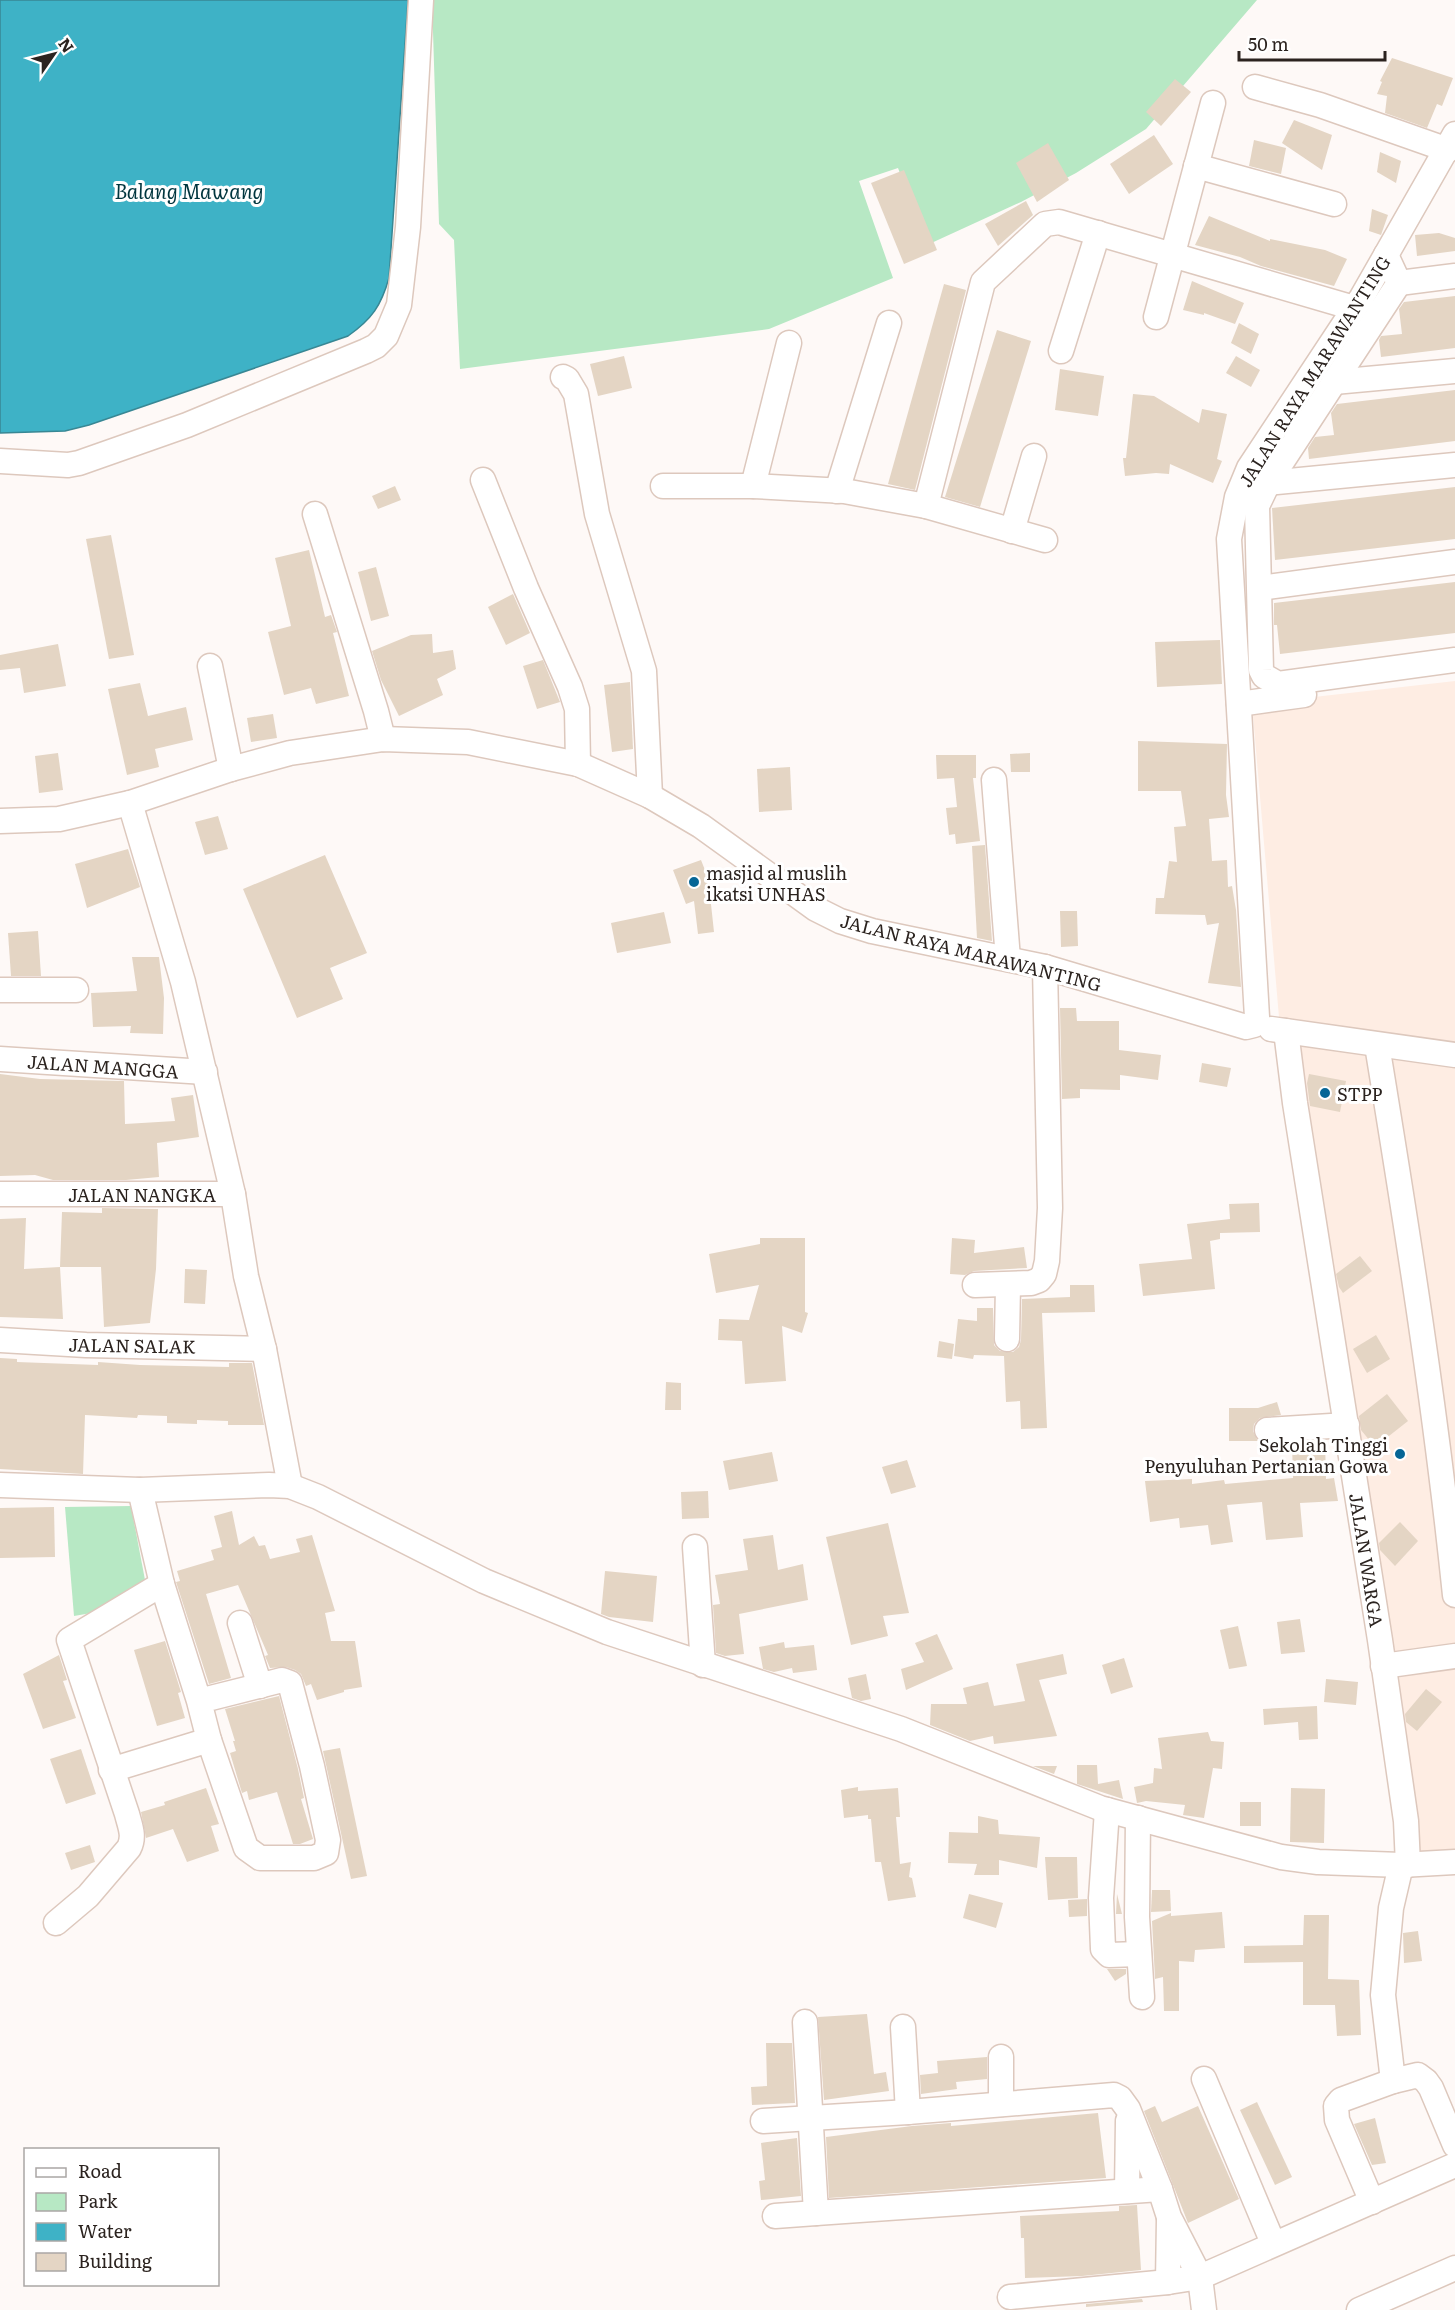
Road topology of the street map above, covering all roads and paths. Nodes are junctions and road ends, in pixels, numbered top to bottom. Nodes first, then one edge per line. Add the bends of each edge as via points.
1 (421, 0) edge
2 (1255, 87) dead end
3 (1213, 103) dead end
4 (1451, 142) edge
5 (1196, 166) junction
6 (1334, 204) dead end
7 (1098, 233) junction
8 (1172, 255) junction
9 (1386, 255) junction
10 (1455, 276) edge
11 (1399, 282) junction
12 (1354, 308) junction
13 (1156, 317) dead end
14 (889, 323) dead end
15 (789, 343) dead end
16 (1061, 351) dead end
17 (1455, 371) edge
18 (563, 377) dead end
19 (1334, 382) junction
20 (1034, 456) dead end
21 (0, 461) edge
22 (1455, 465) edge
23 (483, 480) dead end
24 (1269, 483) junction
25 (663, 486) dead end
26 (753, 486) junction
27 (837, 490) junction
28 (926, 506) junction
29 (315, 514) dead end
30 (1012, 531) junction
31 (1045, 540) dead end
32 (1455, 562) edge
33 (1260, 588) junction
34 (1455, 660) edge
35 (210, 666) dead end
36 (1455, 674) edge
37 (1239, 704) junction
38 (383, 739) junction
39 (578, 764) junction
40 (231, 770) junction
41 (994, 780) dead end
42 (650, 796) junction
43 (130, 803) junction
44 (0, 821) edge
45 (1008, 959) junction
46 (1045, 967) junction
47 (0, 990) edge
48 (76, 990) dead end
49 (1254, 1025) junction
50 (1286, 1032) junction
51 (1377, 1044) junction
52 (1455, 1055) edge
53 (0, 1059) edge
54 (205, 1072) junction
55 (0, 1194) edge
56 (233, 1194) junction
57 (975, 1285) dead end
58 (1008, 1285) junction
59 (1007, 1339) dead end
60 (0, 1340) edge
61 (264, 1349) junction
62 (1347, 1425) junction
63 (1267, 1430) dead end
64 (1449, 1467) edge
65 (0, 1485) edge
66 (290, 1486) junction
67 (140, 1490) junction
68 (694, 1547) dead end
69 (162, 1584) junction
70 (1455, 1595) edge
71 (240, 1623) dead end
72 (1455, 1656) edge
73 (703, 1665) junction
74 (1383, 1666) junction
75 (260, 1686) junction
76 (199, 1701) junction
77 (209, 1740) junction
78 (111, 1770) junction
79 (1107, 1810) junction
80 (1138, 1818) junction
81 (1455, 1862) edge
82 (1404, 1865) junction
83 (56, 1923) dead end
84 (1139, 1954) junction
85 (1142, 1997) dead end
86 (805, 2022) dead end
87 (903, 2027) dead end
88 (1001, 2057) dead end
89 (1204, 2079) dead end
90 (1393, 2081) junction
91 (1001, 2103) junction
92 (1128, 2109) junction
93 (908, 2112) junction
94 (812, 2116) junction
95 (763, 2121) dead end
96 (1455, 2145) edge
97 (1455, 2165) edge
98 (1160, 2188) junction
99 (1127, 2191) junction
100 (1372, 2202) junction
101 (816, 2213) junction
102 (775, 2216) dead end
103 (1169, 2217) junction
104 (1273, 2243) junction
105 (1455, 2268) edge
106 (1200, 2277) junction
107 (1168, 2282) junction
108 (1010, 2297) dead end
109 (1204, 2310) edge
110 (1359, 2310) edge

1 - 21 street via 408,228 399,305 386,336 366,351 187,425 100,456 68,465
2 - 4 street
3 - 5 street
4 - 9 street, JALAN RAYA MARAWANTING
5 - 6 street
5 - 8 street
7 - 8 street
7 - 16 street
7 - 28 street via 1059,222 1045,224 983,282
8 - 12 street
8 - 13 street
9 - 11 street
9 - 12 street, JALAN RAYA MARAWANTING
10 - 11 street
11 - 19 street
12 - 37 street, JALAN RAYA MARAWANTING via 1249,468 1237,496 1229,539
14 - 27 street
15 - 26 street
17 - 19 street
18 - 42 street via 576,394 597,514 644,671
19 - 24 street
20 - 30 street
22 - 24 street
23 - 39 street via 570,687 577,709
24 - 33 street via 1257,506
25 - 26 street
26 - 27 street
27 - 28 street
28 - 30 street
29 - 38 street
30 - 31 street
32 - 33 street
33 - 34 street via 1261,670 1278,684
35 - 40 street
36 - 37 street
37 - 49 street, JALAN RAYA MARAWANTING via 1257,1017
38 - 39 street, JALAN RAYA MARAWANTING via 468,742
38 - 40 street, JALAN RAYA MARAWANTING via 290,753
39 - 42 street, JALAN RAYA MARAWANTING
40 - 43 street, JALAN RAYA MARAWANTING
41 - 45 street
42 - 45 street, JALAN RAYA MARAWANTING via 701,826 829,917 872,931
43 - 44 street, JALAN RAYA MARAWANTING via 59,819
43 - 54 street
45 - 46 street, JALAN RAYA MARAWANTING
46 - 49 street, JALAN RAYA MARAWANTING via 1246,1027
46 - 58 street via 1050,1208 1047,1261 1039,1280
47 - 48 street
49 - 50 street
50 - 51 street
50 - 62 street, JALAN WARGA
51 - 52 street
51 - 64 street
53 - 54 street, JALAN MANGGA
54 - 56 street
55 - 56 street, JALAN NANGKA
56 - 61 street, JALAN NANGKA via 246,1276
57 - 58 street
58 - 59 street
60 - 61 street, JALAN SALAK
61 - 66 street, JALAN NANGKA
62 - 63 street
62 - 74 street, JALAN WARGA
64 - 70 street
65 - 67 street
66 - 67 street
66 - 73 street via 484,1581 607,1632
67 - 69 street
68 - 73 street
69 - 76 street
69 - 78 street via 69,1640
71 - 75 street
72 - 74 street
73 - 79 street via 901,1729
74 - 82 street, JALAN WARGA via 1406,1821
75 - 76 street
75 - 77 street via 285,1680 291,1686 328,1840 326,1853 314,1858 260,1858 252,1853 243,1842
76 - 77 street
77 - 78 street
78 - 83 street via 127,1814 132,1842 88,1896
79 - 80 street
79 - 84 street via 1101,1898 1103,1949 1109,1955
80 - 82 street via 1281,1857
80 - 84 street
81 - 82 street
82 - 90 street, JALAN WARGA via 1391,1908 1383,1995
84 - 85 street
86 - 94 street
87 - 93 street
88 - 91 street
89 - 104 street
90 - 96 street via 1418,2075 1426,2081
90 - 100 street via 1349,2096 1336,2106 1337,2120
91 - 92 street via 1107,2094 1120,2098
91 - 93 street
92 - 98 street
92 - 99 street
93 - 94 street
94 - 95 street
94 - 101 street
97 - 100 street
98 - 99 street
98 - 103 street
99 - 101 street
100 - 104 street
101 - 102 street
103 - 106 street
103 - 107 street
104 - 106 street
105 - 110 street
106 - 107 street
106 - 109 street
107 - 108 street

